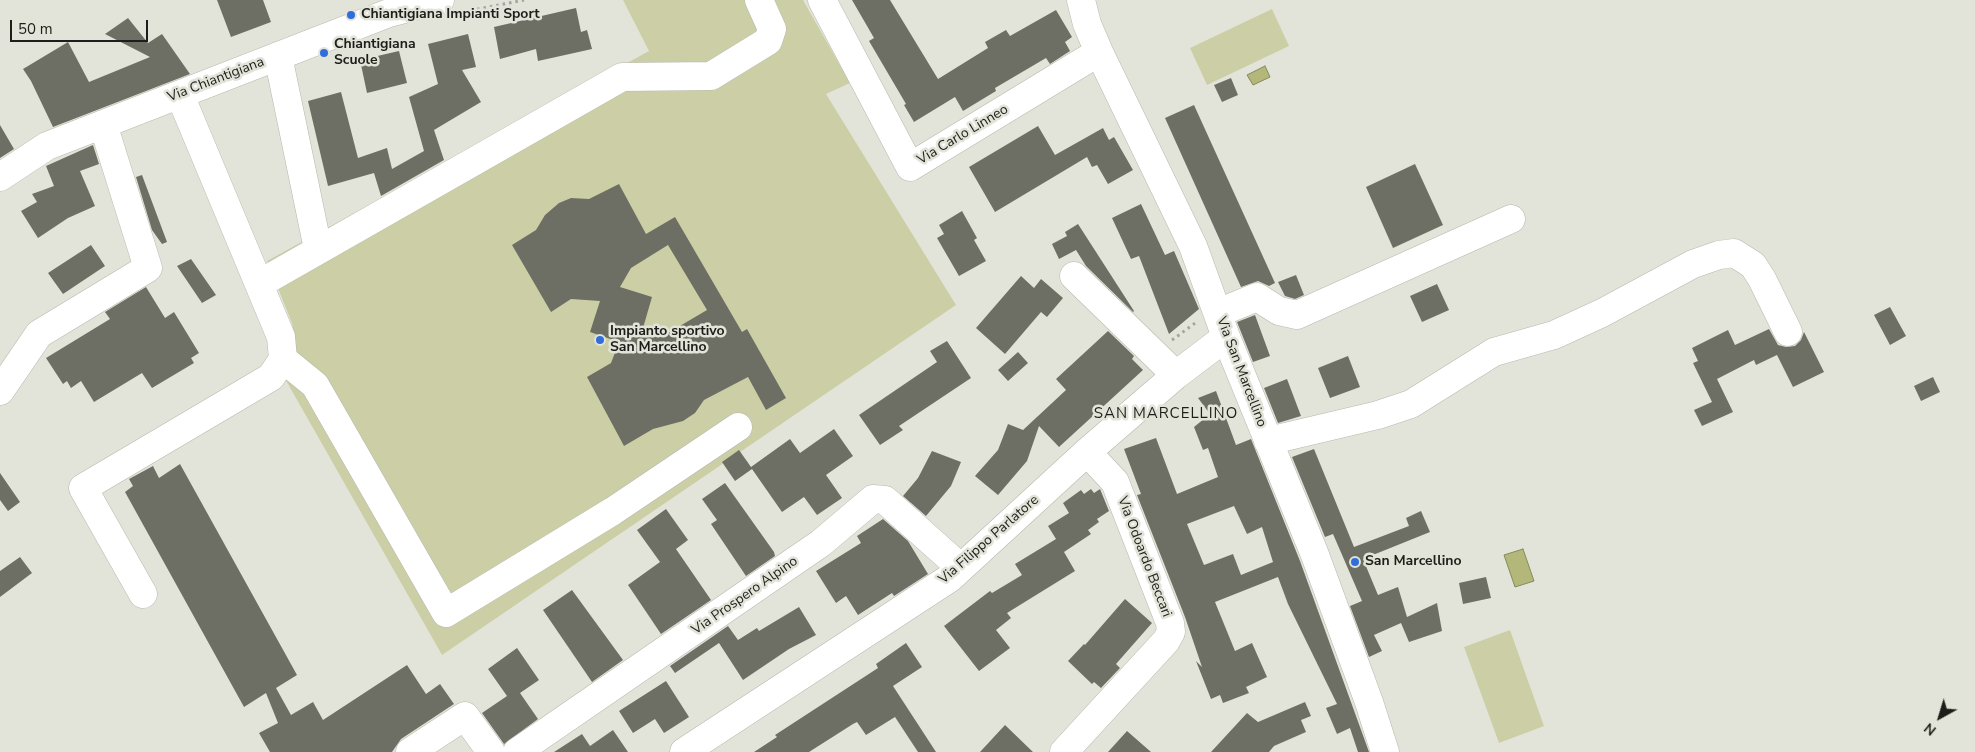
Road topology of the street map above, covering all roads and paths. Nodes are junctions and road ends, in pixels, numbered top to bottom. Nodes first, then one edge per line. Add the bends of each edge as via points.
1 (440, 0) edge
2 (759, 0) edge
3 (822, 0) edge
4 (1082, 0) edge
5 (1099, 52) junction
6 (278, 56) junction
7 (180, 95) junction
8 (103, 124) junction
9 (0, 177) edge
10 (1510, 218) dead end
11 (318, 249) junction
12 (1074, 276) dead end
13 (260, 284) junction
14 (1222, 325) junction
15 (1788, 332) dead end
16 (283, 359) junction
17 (1176, 375) junction
18 (0, 391) edge
19 (738, 427) dead end
20 (1268, 441) junction
21 (1087, 452) junction
22 (961, 568) junction
23 (143, 594) dead end
24 (410, 752) edge
25 (491, 752) edge
26 (517, 752) edge
27 (684, 752) edge
28 (1064, 752) edge
29 (1385, 752) edge

1 - 6 street, Via Chiantigiana via 389,13
2 - 11 street via 772,29 768,41 711,76 622,77
3 - 5 street, Via Carlo Linneo via 910,167
4 - 5 street, Via San Marcellino via 1087,24
5 - 14 street, Via San Marcellino via 1192,246
6 - 7 street, Via Chiantigiana
6 - 11 street
7 - 8 street, Via Chiantigiana
7 - 13 street
8 - 9 street, Via Chiantigiana via 47,146
8 - 18 street via 148,268 39,334
10 - 14 street, Via Filippo Parlatore via 1297,314 1279,311 1257,297
11 - 13 street
12 - 17 street
13 - 16 street via 281,338
14 - 17 street, Via Filippo Parlatore
14 - 20 street, Via San Marcellino
15 - 20 street via 1752,265 1734,253 1718,254 1554,334 1494,352 1411,404
16 - 19 street via 315,385 446,614 612,511
16 - 23 street via 270,377 83,488
17 - 21 street, Via Filippo Parlatore
20 - 29 street, Via San Marcellino via 1315,555
21 - 22 street, Via Filippo Parlatore
21 - 28 street, Via Odoardo Beccari via 1115,482 1171,632
22 - 26 street, Via Prospero Alpino via 885,500 873,499 821,543
22 - 27 street, Via Filippo Parlatore
24 - 25 street via 465,716

